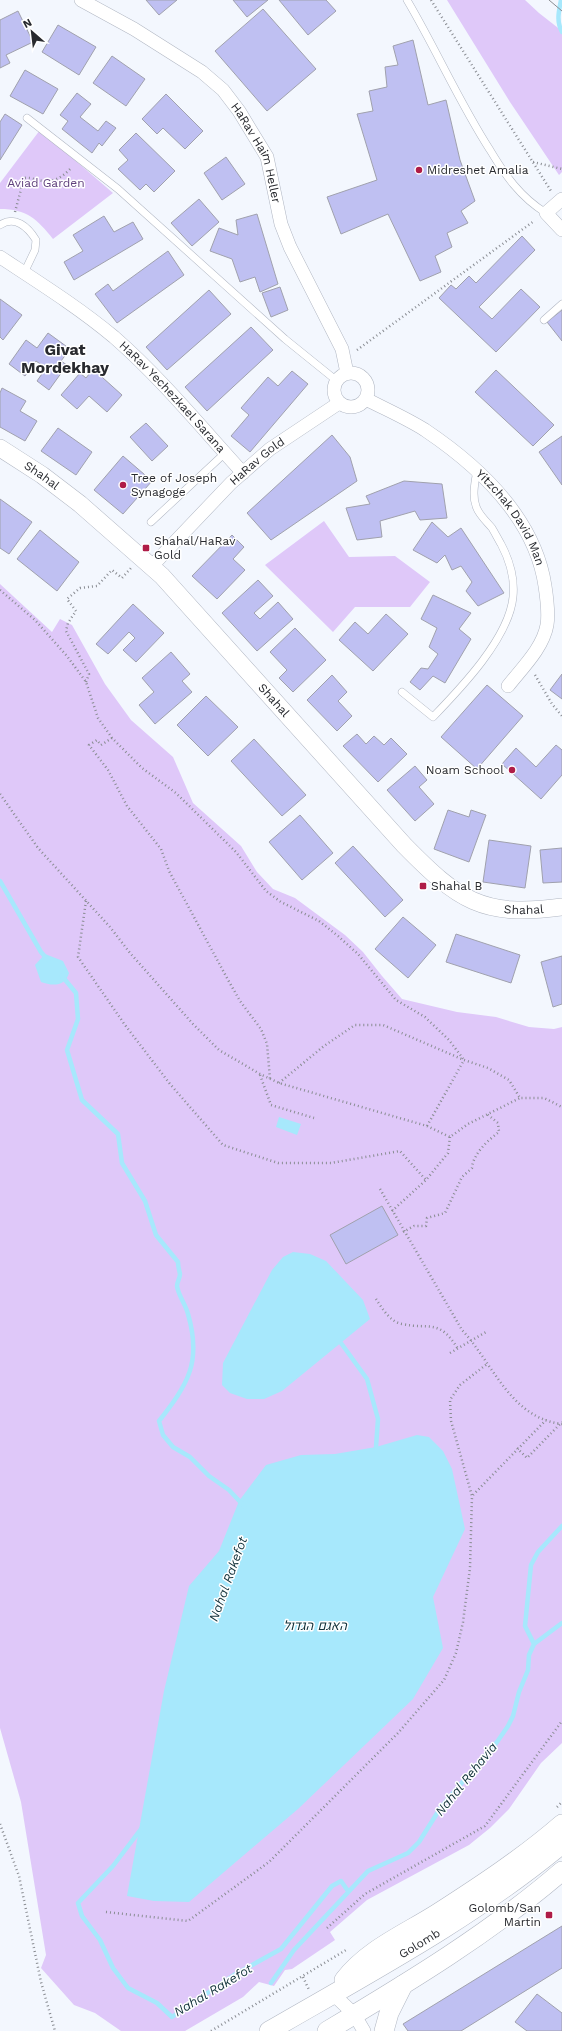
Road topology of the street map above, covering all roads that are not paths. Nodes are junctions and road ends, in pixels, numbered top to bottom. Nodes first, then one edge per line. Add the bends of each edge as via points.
1 (81, 0) edge
2 (407, 0) edge
3 (26, 118) dead end
4 (557, 196) edge
5 (543, 215) junction
6 (0, 225) edge
7 (562, 230) edge
8 (0, 257) edge
9 (24, 273) junction
10 (562, 304) edge
11 (544, 320) dead end
12 (342, 377) junction
13 (366, 399) junction
14 (339, 403) junction
15 (0, 448) edge
16 (225, 453) junction
17 (477, 470) junction
18 (243, 473) junction
19 (151, 522) dead end
20 (151, 567) junction
21 (508, 686) dead end
22 (402, 692) dead end
23 (562, 907) edge
24 (562, 1824) edge
25 (562, 1844) edge
26 (562, 1871) edge
27 (554, 1880) edge
28 (403, 1985) junction
29 (333, 1994) junction
30 (342, 2025) edge
31 (269, 2031) edge
32 (364, 2031) edge
33 (384, 2031) edge

1 - 12 street, HaRav Haim Heller via 134,29 202,72 223,90 239,111 266,157 281,224 290,247 342,348
2 - 5 lane via 475,127 508,178
3 - 12 lane via 118,189 274,329
4 - 5 street
5 - 7 street
6 - 9 lane via 7,220 13,220 29,230 36,240 35,250
8 - 9 street, HaRav Yechezkael Sarana
9 - 16 street, HaRav Yechezkael Sarana via 114,337 171,393
10 - 11 lane
12 - 13 street via 359,375 364,378 368,387
12 - 14 street via 334,392
13 - 14 street via 356,407
13 - 17 street, Yitzchak David Man via 424,430
14 - 18 street, HaRav Gold via 270,449
15 - 20 street, Shahal via 80,504
16 - 18 street, HaRav Yechezkael Sarana
16 - 19 lane
17 - 21 street, Yitzchak David Man via 513,512 532,542 543,572 547,626 537,649
17 - 22 lane via 474,493 476,507 493,530 507,556 512,573 513,597 504,625 462,687 433,717
18 - 20 street, HaRav Gold
20 - 23 street, Shahal via 434,875 469,900 492,908 532,911
24 - 29 main road via 500,1872 376,1950 350,1972
25 - 29 main road, Golomb via 502,1891
26 - 27 main road
27 - 28 main road via 466,1945
28 - 30 main road
28 - 33 main road via 389,2013
29 - 30 street
29 - 31 main road, Golomb
30 - 32 street

